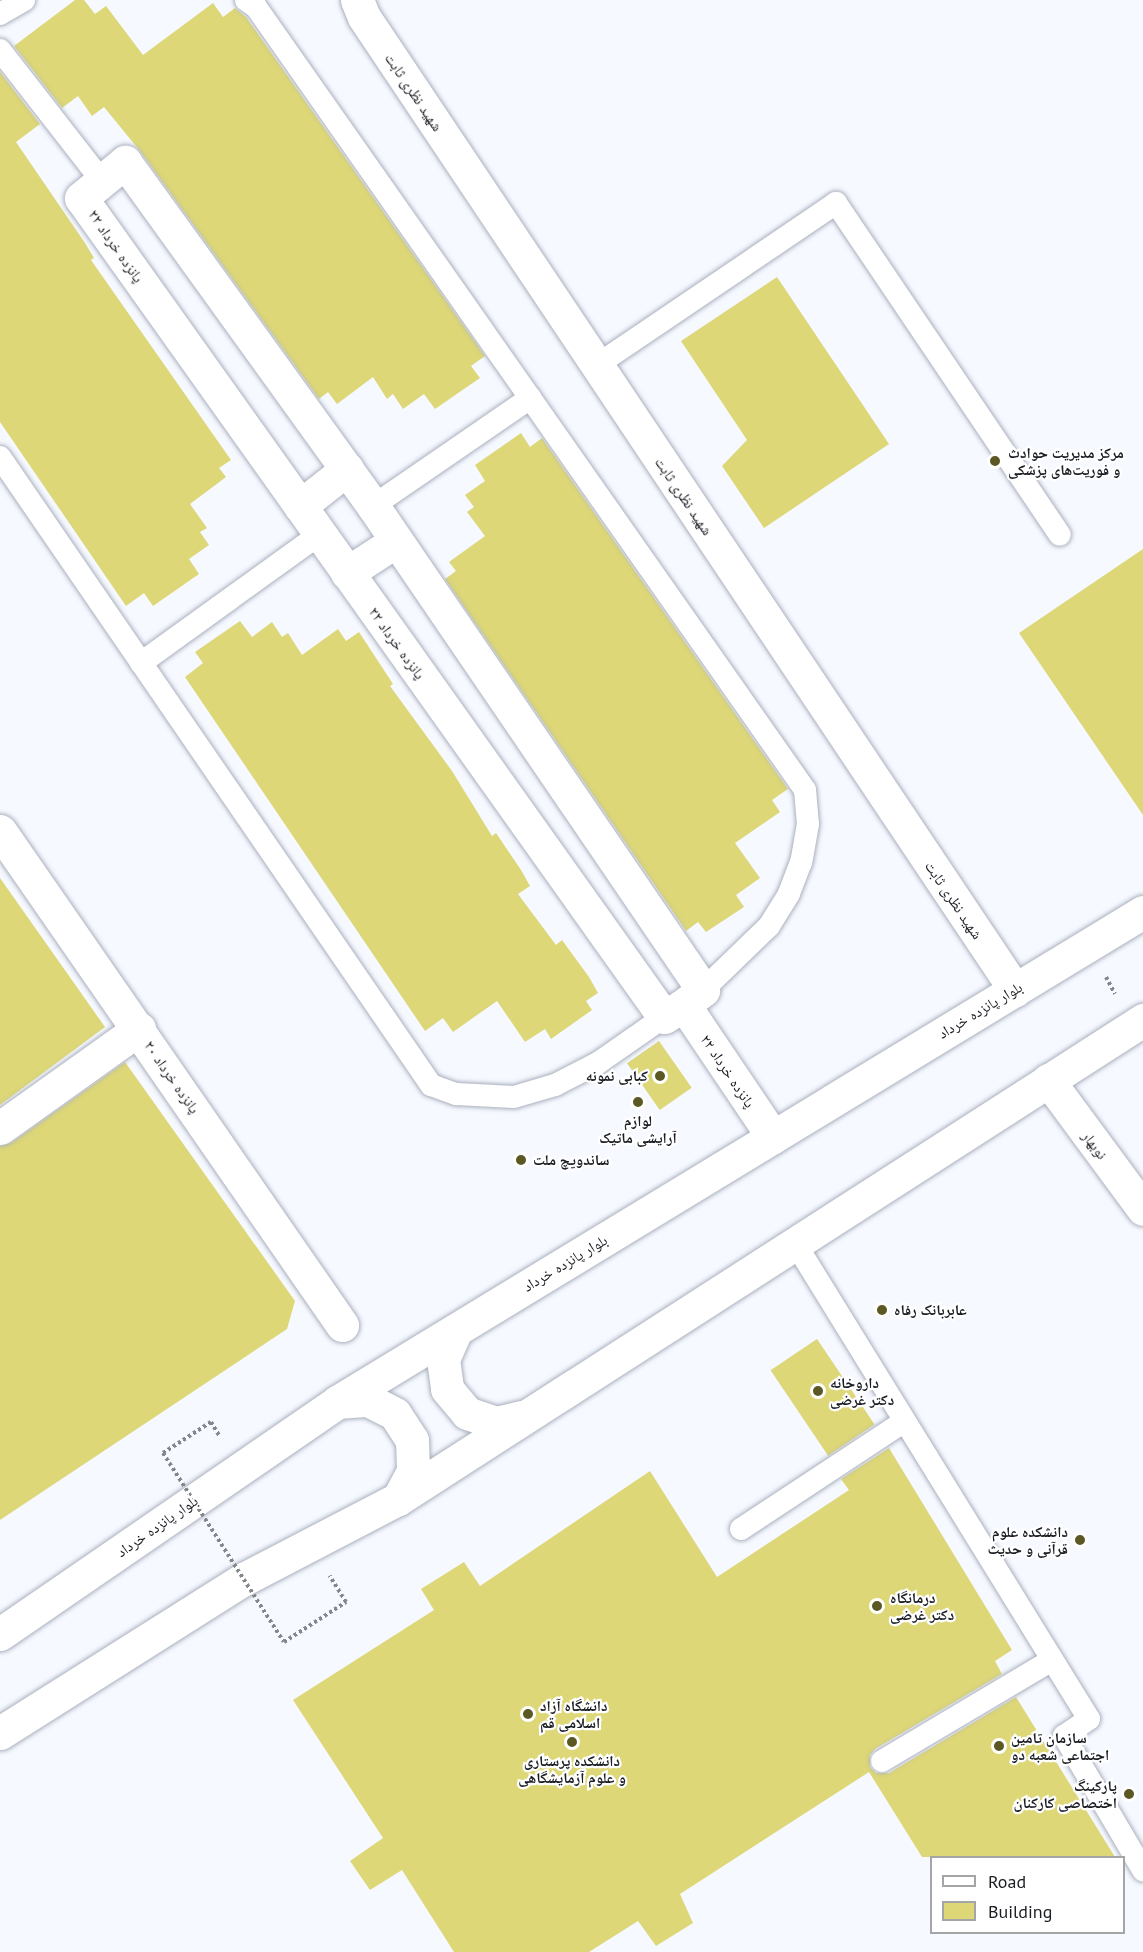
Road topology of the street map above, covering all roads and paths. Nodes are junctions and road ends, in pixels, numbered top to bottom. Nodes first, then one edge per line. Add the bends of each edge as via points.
1 (24, 0) edge
2 (246, 0) edge
3 (357, 0) edge
4 (0, 14) edge
5 (0, 50) edge
6 (102, 181) junction
7 (597, 365) junction
8 (530, 398) junction
9 (0, 457) edge
10 (346, 469) junction
11 (300, 506) junction
12 (373, 506) junction
13 (320, 534) junction
14 (1060, 536) dead end
15 (396, 541) junction
16 (347, 573) junction
17 (141, 663) junction
18 (0, 831) edge
19 (1143, 912) edge
20 (1087, 946) junction
21 (1015, 990) junction
22 (684, 1004) junction
23 (1138, 1023) edge
24 (139, 1029) junction
25 (1048, 1080) junction
26 (0, 1128) edge
27 (773, 1137) junction
28 (1143, 1209) edge
29 (795, 1243) junction
30 (342, 1325) dead end
31 (456, 1330) junction
32 (337, 1402) junction
33 (526, 1417) junction
34 (211, 1422) dead end
35 (905, 1422) junction
36 (398, 1499) junction
37 (741, 1529) dead end
38 (346, 1602) dead end
39 (0, 1634) edge
40 (1052, 1659) junction
41 (0, 1733) edge
42 (882, 1761) dead end
43 (1143, 1870) edge

1 - 4 lane
2 - 8 lane via 256,7
3 - 7 street, شهید نظری ثابت via 364,17
5 - 6 lane
6 - 10 street, پانزده خرداد ۲۲ via 125,162
6 - 11 street, پانزده خرداد ۲۲ via 81,198
7 - 14 lane via 836,203
7 - 21 street, شهید نظری ثابت
8 - 12 lane
8 - 22 lane via 805,790 807,824 801,862 789,894 769,926
9 - 17 lane
10 - 11 street
10 - 12 street, پانزده خرداد ۲۲
11 - 13 street, پانزده خرداد ۲۲
12 - 15 street, پانزده خرداد ۲۲
13 - 16 street, پانزده خرداد ۲۲
13 - 17 lane
15 - 16 street
15 - 22 street, پانزده خرداد ۲۲
16 - 22 street, پانزده خرداد ۲۲
17 - 22 lane via 431,1086 456,1094 514,1097 555,1085 598,1063
18 - 24 street, پانزده خرداد ۲۰
19 - 20 street, بلوار پانزده خرداد
20 - 21 street, بلوار پانزده خرداد
20 - 23 path
21 - 27 street, بلوار پانزده خرداد
22 - 27 street, پانزده خرداد ۲۲
23 - 25 street
24 - 26 street
24 - 30 street, پانزده خرداد ۲۰
25 - 28 street, نوبهار
25 - 29 street
27 - 31 street, بلوار پانزده خرداد
29 - 33 street
29 - 35 lane
31 - 32 street, بلوار پانزده خرداد
31 - 33 street via 443,1359 447,1389 466,1413 496,1423
32 - 36 street via 368,1400 395,1414 407,1431 412,1440 413,1471
32 - 39 street, بلوار پانزده خرداد
33 - 36 street
34 - 38 path, bridge via 163,1453 284,1642
35 - 37 lane
35 - 40 lane
36 - 41 street via 244,1579
40 - 42 lane
40 - 43 lane via 1089,1719 1064,1736

